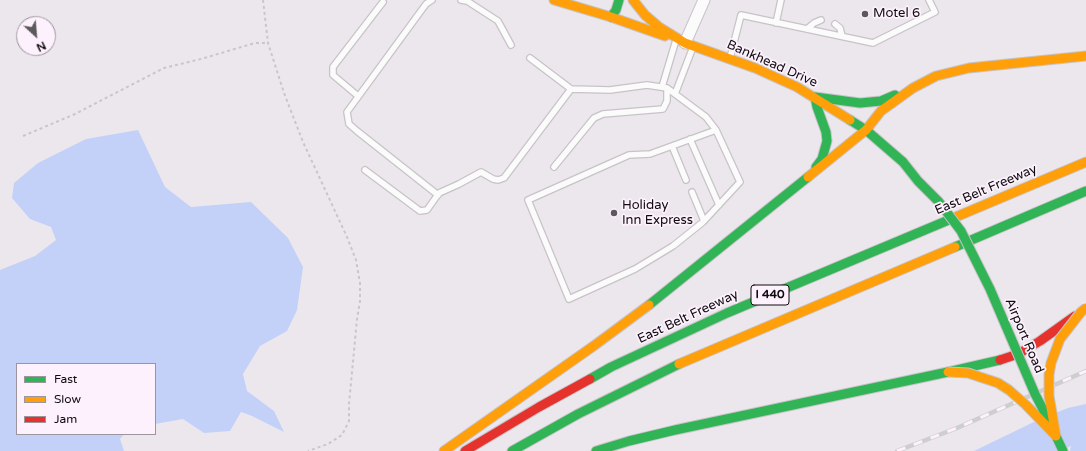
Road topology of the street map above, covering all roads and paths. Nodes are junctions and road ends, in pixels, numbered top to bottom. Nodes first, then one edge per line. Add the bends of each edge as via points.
1 (263, 0) edge
2 (432, 0) edge
3 (461, 0) edge
4 (558, 0) edge
5 (612, 0) edge
6 (619, 0) edge
7 (634, 0) edge
8 (702, 0) edge
9 (781, 0) edge
10 (929, 0) edge
11 (383, 2) dead end
12 (611, 17) junction
13 (821, 20) dead end
14 (776, 23) junction
15 (835, 24) dead end
16 (807, 29) junction
17 (842, 36) junction
18 (268, 43) junction
19 (685, 43) junction
20 (511, 45) dead end
21 (1086, 56) edge
22 (530, 58) dead end
23 (730, 58) junction
24 (664, 88) junction
25 (913, 88) junction
26 (571, 89) junction
27 (675, 94) junction
28 (358, 96) junction
29 (815, 96) junction
30 (716, 130) junction
31 (866, 130) junction
32 (23, 136) dead end
33 (690, 139) junction
34 (672, 146) junction
35 (1086, 162) edge
36 (554, 167) dead end
37 (365, 170) dead end
38 (810, 175) junction
39 (686, 180) dead end
40 (1086, 191) edge
41 (692, 192) dead end
42 (438, 195) junction
43 (719, 205) junction
44 (704, 221) junction
45 (961, 231) joint
46 (1084, 310) edge
47 (1018, 354) junction
48 (948, 372) junction
49 (1056, 436) junction
50 (308, 451) edge
51 (444, 451) edge
52 (465, 451) edge
53 (512, 451) edge
54 (596, 451) edge
55 (1063, 451) edge

1 - 18 path
2 - 28 lane via 426,4
3 - 20 lane via 467,1 498,21
4 - 12 main road
5 - 12 main road
6 - 12 main road
7 - 19 main road, Bankhead Drive via 659,27
8 - 19 street
9 - 14 lane
10 - 17 lane via 935,12 873,43
11 - 28 lane via 333,67 333,75
12 - 19 main road
13 - 16 lane
14 - 16 lane
14 - 23 lane via 741,15
15 - 17 lane via 840,28
16 - 17 lane
18 - 32 path via 255,44 164,68 75,114
18 - 50 path via 303,142 348,237 360,283 349,421 342,435 328,444
19 - 23 main road, Bankhead Drive
19 - 24 lane
19 - 27 lane
21 - 25 main road via 969,68 936,76
22 - 26 lane
23 - 29 main road, Bankhead Drive
24 - 26 lane via 646,85 610,90
24 - 27 lane
24 - 36 lane via 667,101 663,109 603,114 594,118
25 - 29 main road via 881,101 867,103
25 - 31 main road via 881,111
26 - 42 lane via 504,178 493,179 481,172
27 - 30 lane via 706,117
28 - 42 lane via 347,112 349,124
29 - 31 main road, Bankhead Drive
29 - 38 main road via 827,141 822,159
30 - 33 lane
30 - 43 lane via 740,182
31 - 38 main road
31 - 45 main road, Bankhead Drive, bridge via 903,162
33 - 34 lane
33 - 43 lane
34 - 39 lane
34 - 44 lane via 650,154 629,155 528,200 569,299 635,269 673,246
35 - 52 main road, East Belt Freeway / I 440 via 727,313 604,371 539,406
37 - 42 lane via 420,211 427,210
38 - 51 main road via 665,293
40 - 53 main road, I 440 via 682,362 578,414
41 - 44 lane
43 - 44 lane
45 - 47 main road, Airport Road, bridge
46 - 47 main road, bridge
46 - 49 main road, bridge via 1060,339 1051,363 1049,396
47 - 48 main road, bridge
47 - 49 main road, Airport Road, bridge
48 - 49 main road, bridge via 968,373 998,383 1026,405
48 - 54 main road via 675,430
49 - 55 main road, Airport Road

